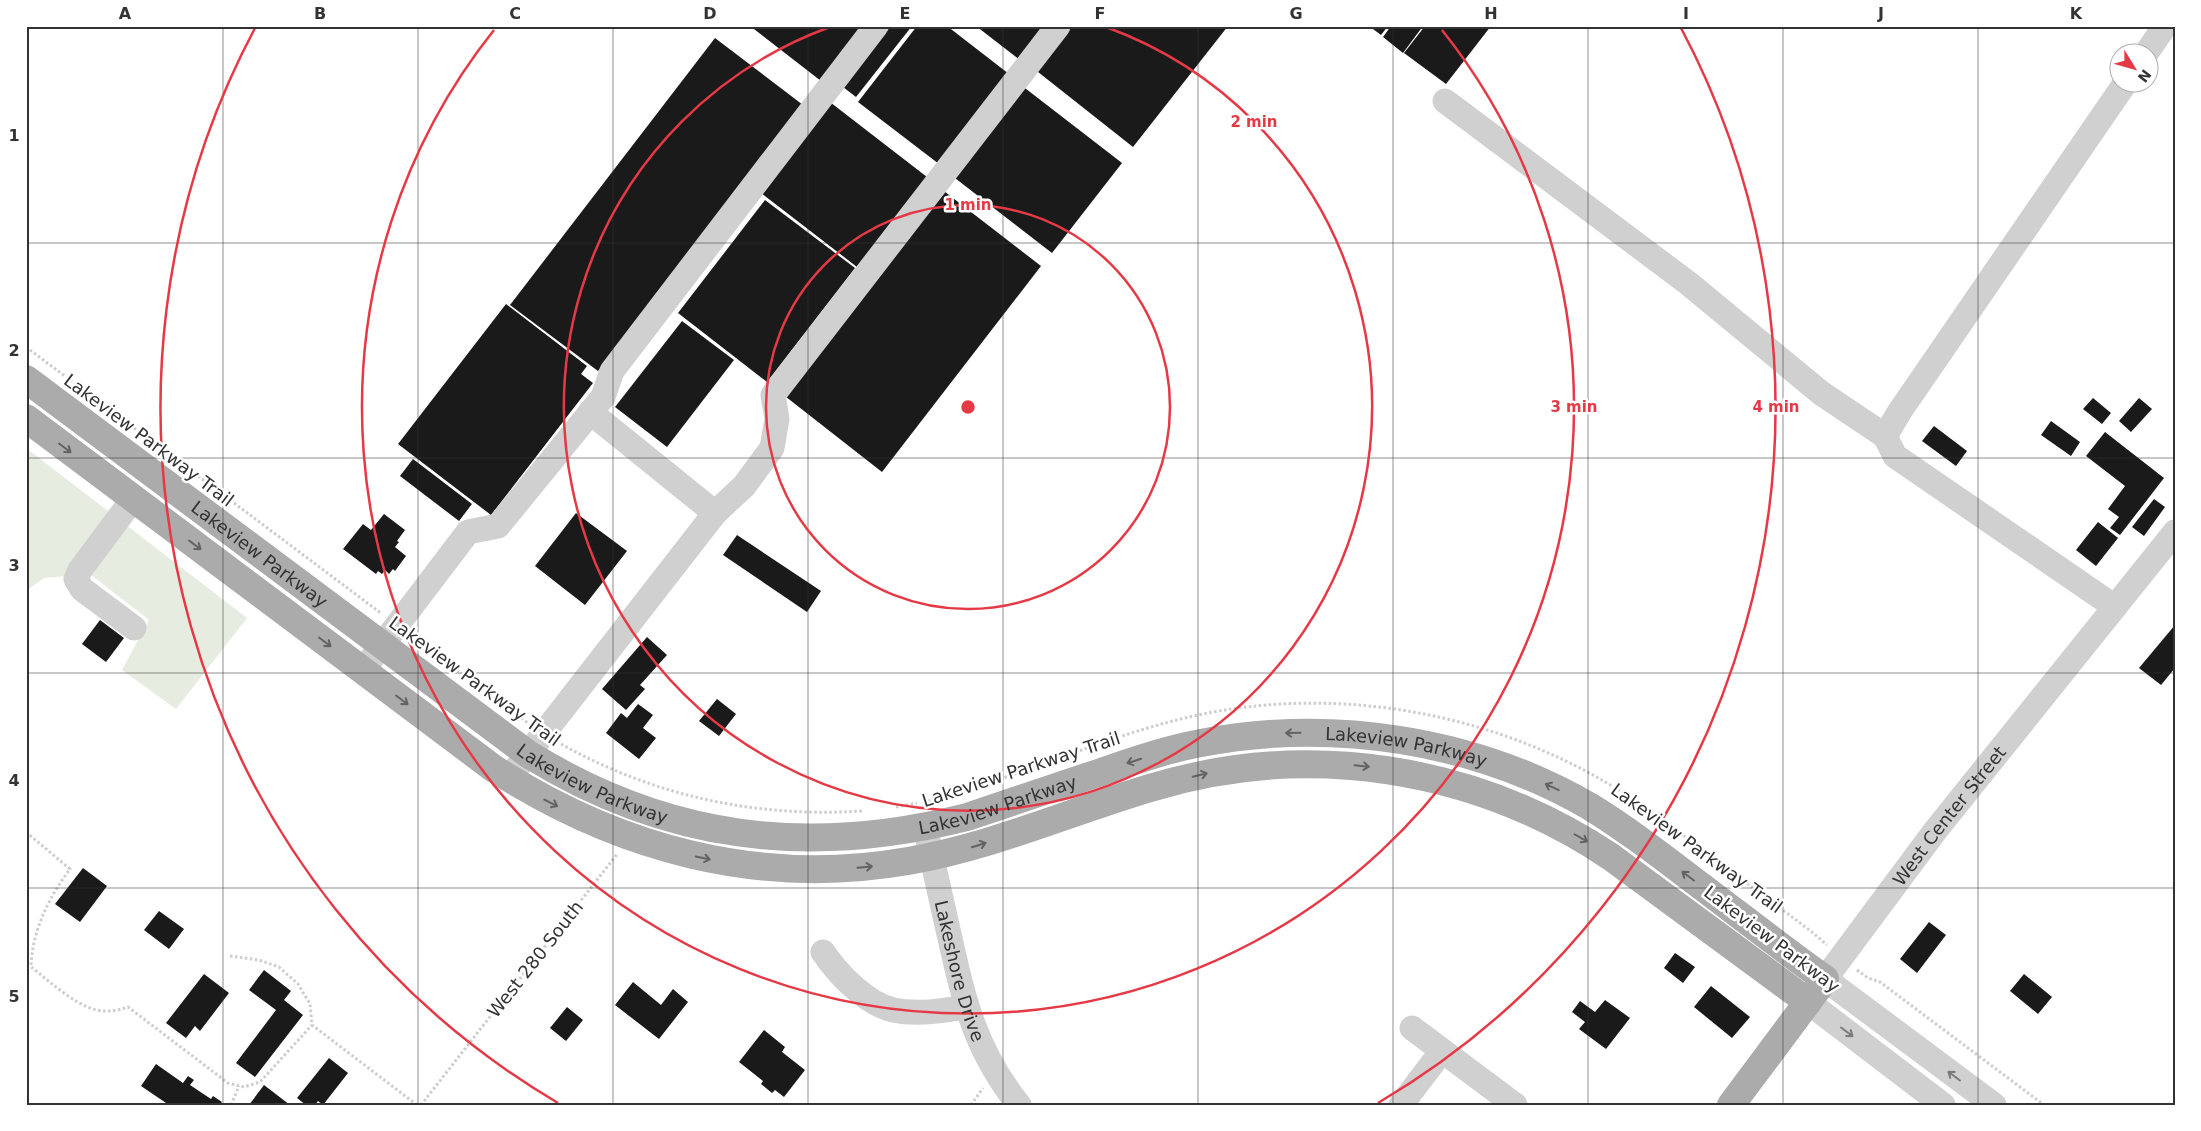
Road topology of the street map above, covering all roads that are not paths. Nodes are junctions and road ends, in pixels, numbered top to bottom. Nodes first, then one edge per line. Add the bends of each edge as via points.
1 (876, 26) edge
2 (1058, 26) edge
3 (2165, 26) edge
4 (2154, 42) edge
5 (2119, 92) edge
6 (1445, 101) dead end
7 (26, 379) edge
8 (590, 412) junction
9 (26, 418) edge
10 (1885, 436) junction
11 (133, 499) junction
12 (715, 513) junction
13 (2175, 532) edge
14 (2115, 607) junction
15 (134, 628) dead end
16 (389, 636) junction
17 (363, 670) junction
18 (536, 744) junction
19 (509, 778) junction
20 (925, 827) junction
21 (932, 857) junction
22 (823, 952) dead end
23 (1825, 979) junction
24 (1808, 1002) junction
25 (966, 1006) junction
26 (1412, 1028) dead end
27 (1442, 1051) junction
28 (1019, 1105) edge
29 (1401, 1105) edge
30 (1515, 1105) edge
31 (1731, 1105) edge
32 (1944, 1105) edge
33 (1994, 1105) edge

1 - 8 street via 612,371 603,397
2 - 12 street via 774,395 777,420 772,448 744,486
3 - 4 street
5 - 10 street
6 - 10 street via 1688,283 1821,393
7 - 16 main road, Lakeview Parkway
8 - 12 street
8 - 16 street via 498,526 468,532
9 -> 11 main road, Lakeview Parkway
10 - 14 street via 1894,456
11 - 15 street via 76,579 82,588
11 -> 17 main road, Lakeview Parkway
12 - 18 street
13 - 14 street, West Center Street
14 - 23 street, West Center Street via 1935,832
16 - 17 street
16 - 18 main road, Lakeview Parkway
17 -> 19 main road, Lakeview Parkway
18 - 19 street
18 - 20 main road, Lakeview Parkway via 555,771 609,797 667,818 726,831 817,839 877,835
19 -> 21 main road, Lakeview Parkway via 572,814 630,838 704,858 780,868 856,868
20 - 21 street, Lakeshore Drive
23 -> 20 main road, Lakeview Parkway via 1638,838 1587,805 1503,766 1414,742 1353,734 1290,733 1200,743 1144,757 967,817
21 -> 24 main road, Lakeview Parkway via 976,846 1150,788 1208,773 1298,763 1389,769 1476,790 1521,807 1579,837 1612,857
21 - 25 street, Lakeshore Drive
22 - 25 street via 850,984 891,1009 909,1012
23 - 24 main road, West Center Street
33 -> 23 street, Lakeview Parkway
24 - 31 main road, West Center Street
24 -> 32 street, Lakeview Parkway
25 - 28 street, Lakeshore Drive via 984,1052
26 - 27 street
27 - 29 street
27 - 30 street

